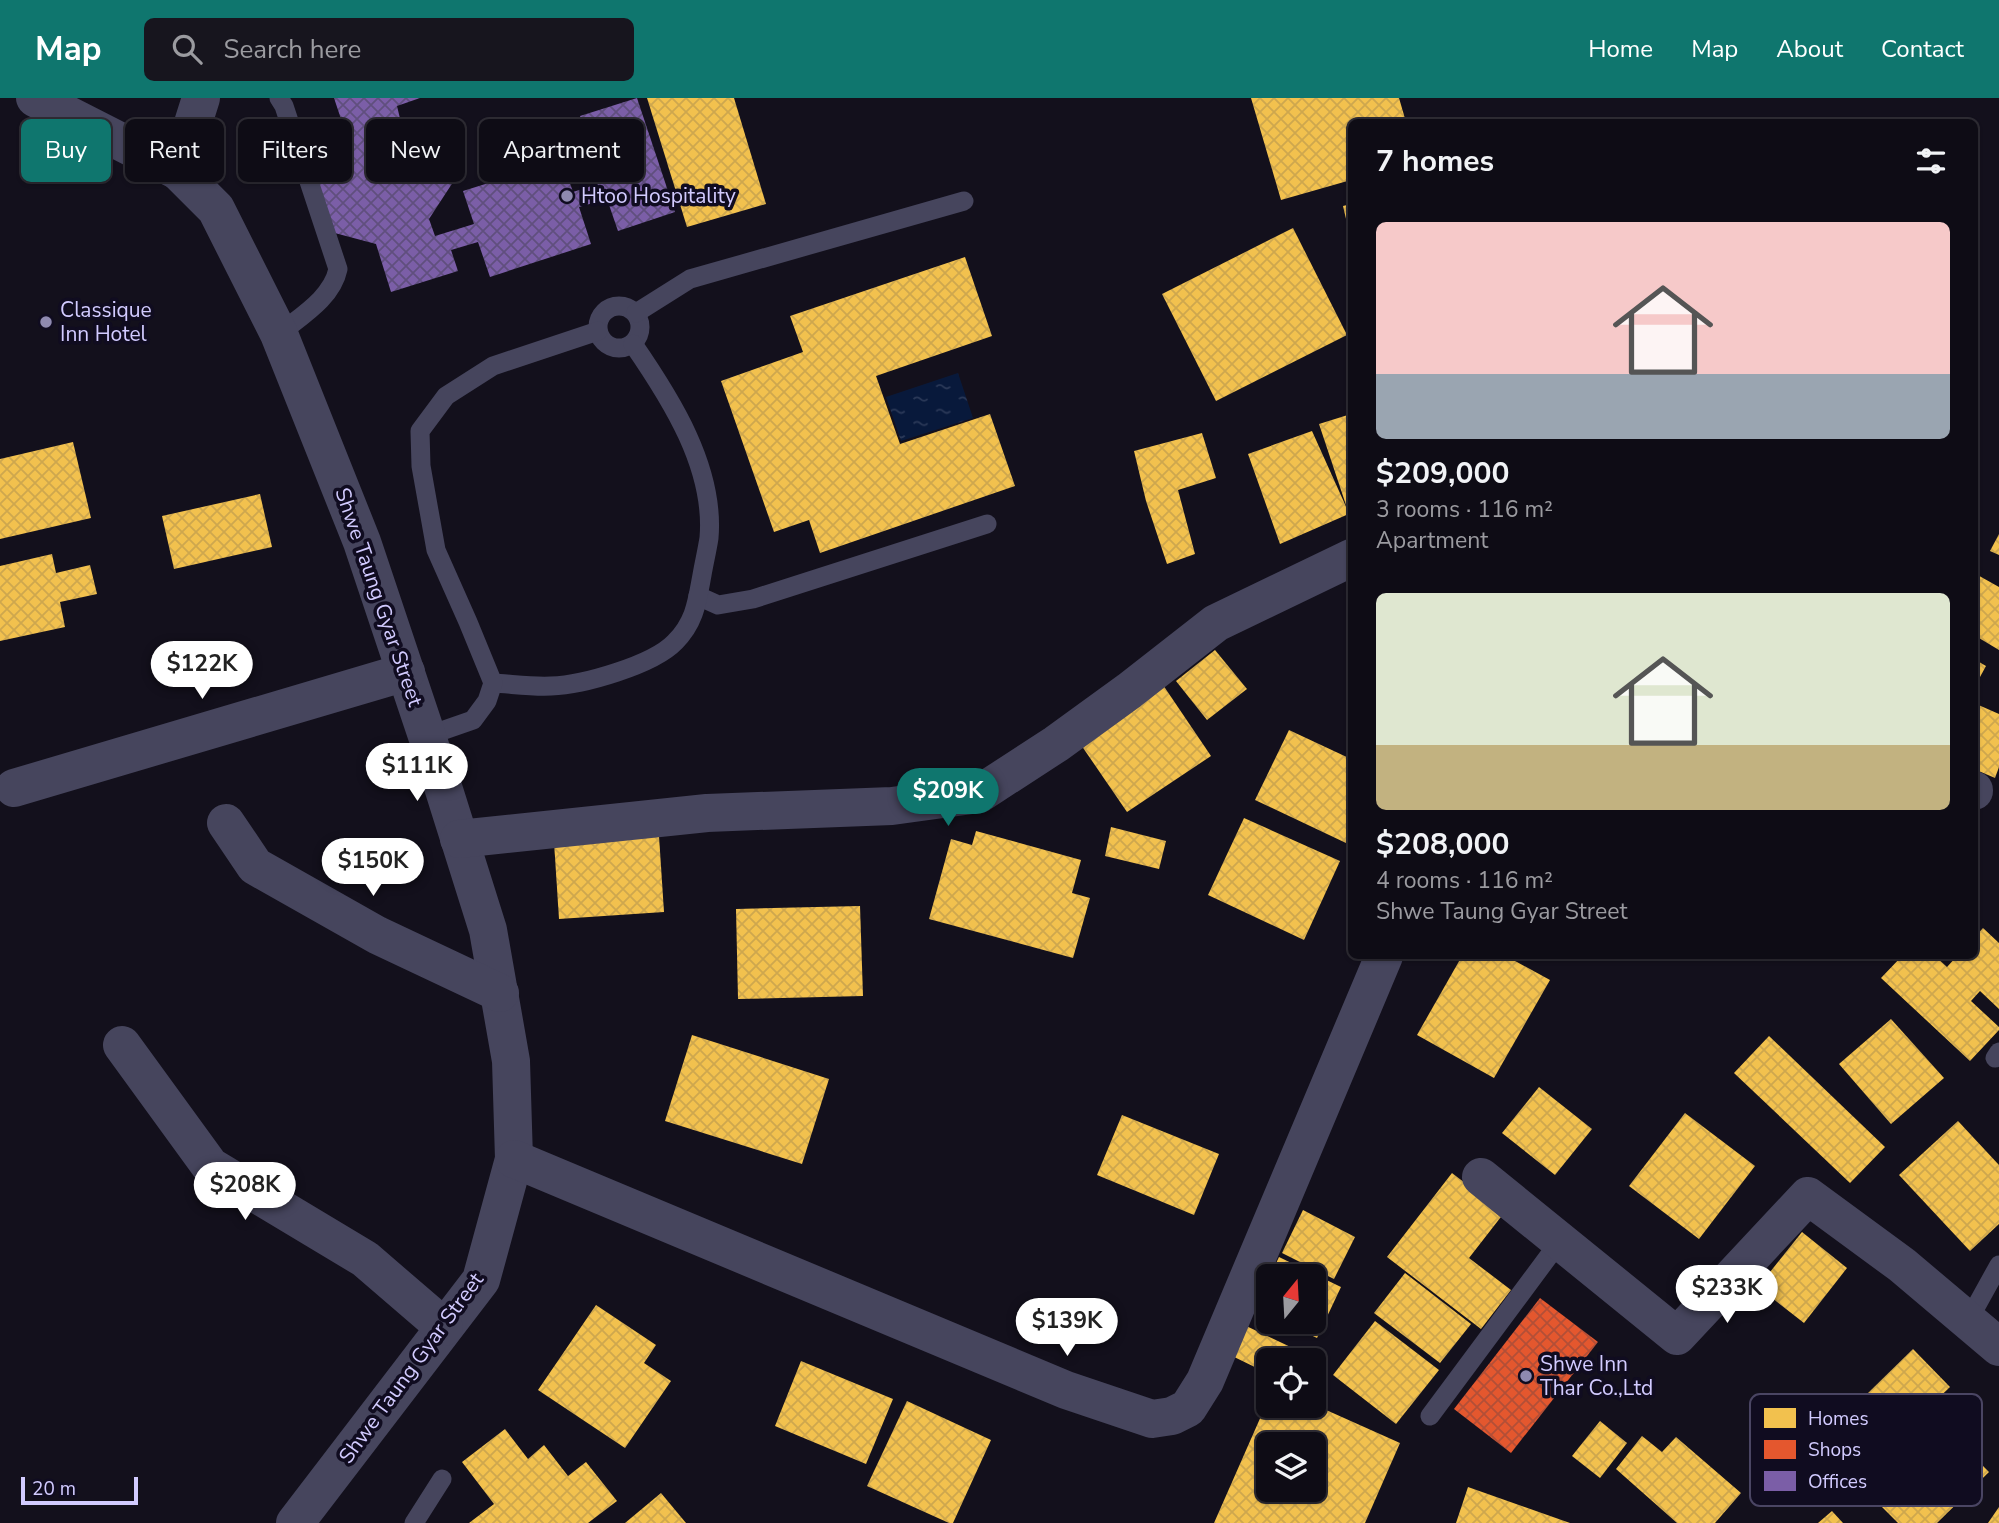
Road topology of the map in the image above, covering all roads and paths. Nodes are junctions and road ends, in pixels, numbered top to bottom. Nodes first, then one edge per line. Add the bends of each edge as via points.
1 (35, 98) edge
2 (201, 98) edge
3 (279, 98) edge
4 (194, 119) edge
5 (125, 143) edge
6 (189, 182) edge
7 (964, 201) dead end
8 (636, 313) junction
9 (598, 331) junction
10 (279, 334) junction
11 (633, 344) junction
12 (987, 524) dead end
13 (1348, 559) edge
14 (698, 596) junction
15 (406, 672) junction
16 (493, 683) junction
17 (428, 736) junction
18 (15, 788) dead end
19 (226, 822) dead end
20 (459, 839) junction
21 (1383, 959) edge
22 (500, 993) junction
23 (122, 1045) dead end
24 (514, 1159) junction
25 (1482, 1177) dead end
26 (1560, 1241) junction
27 (1999, 1265) edge
28 (1968, 1321) junction
29 (444, 1327) junction
30 (1999, 1347) edge
31 (1430, 1416) dead end
32 (442, 1479) dead end
33 (295, 1523) edge
34 (414, 1523) edge

1 - 5 street, Shwe Taung Gyar Street
2 - 4 street
3 - 10 lane via 338,269 324,296
6 - 10 street, Shwe Taung Gyar Street via 215,209
7 - 8 lane via 690,279
8 - 9 lane via 626,307 605,310
8 - 11 lane via 639,335
9 - 11 lane via 612,348
9 - 16 lane via 493,366 446,396 420,430 421,466 436,550
10 - 15 street, Shwe Taung Gyar Street via 362,542
11 - 14 lane via 666,391 693,446 708,503 709,537
12 - 14 lane via 753,599 718,605
13 - 20 street via 1216,623 1087,721 979,794 892,806 707,813
14 - 16 lane via 694,618 674,643 643,663 553,686
15 - 17 street, Shwe Taung Gyar Street
15 - 18 street
16 - 17 lane via 473,720
17 - 20 street, Shwe Taung Gyar Street
19 - 22 street via 255,866 377,935
20 - 22 street, Shwe Taung Gyar Street via 488,930
21 - 24 street via 1206,1381 1188,1408 1172,1416 1152,1419 1066,1390
22 - 24 street, Shwe Taung Gyar Street via 511,1061
23 - 29 street via 210,1166 365,1259
24 - 29 street, Shwe Taung Gyar Street via 481,1280
25 - 26 street
26 - 28 street via 1677,1336 1808,1196
26 - 31 lane
27 - 28 lane
28 - 30 street
29 - 33 street, Shwe Taung Gyar Street
32 - 34 lane

